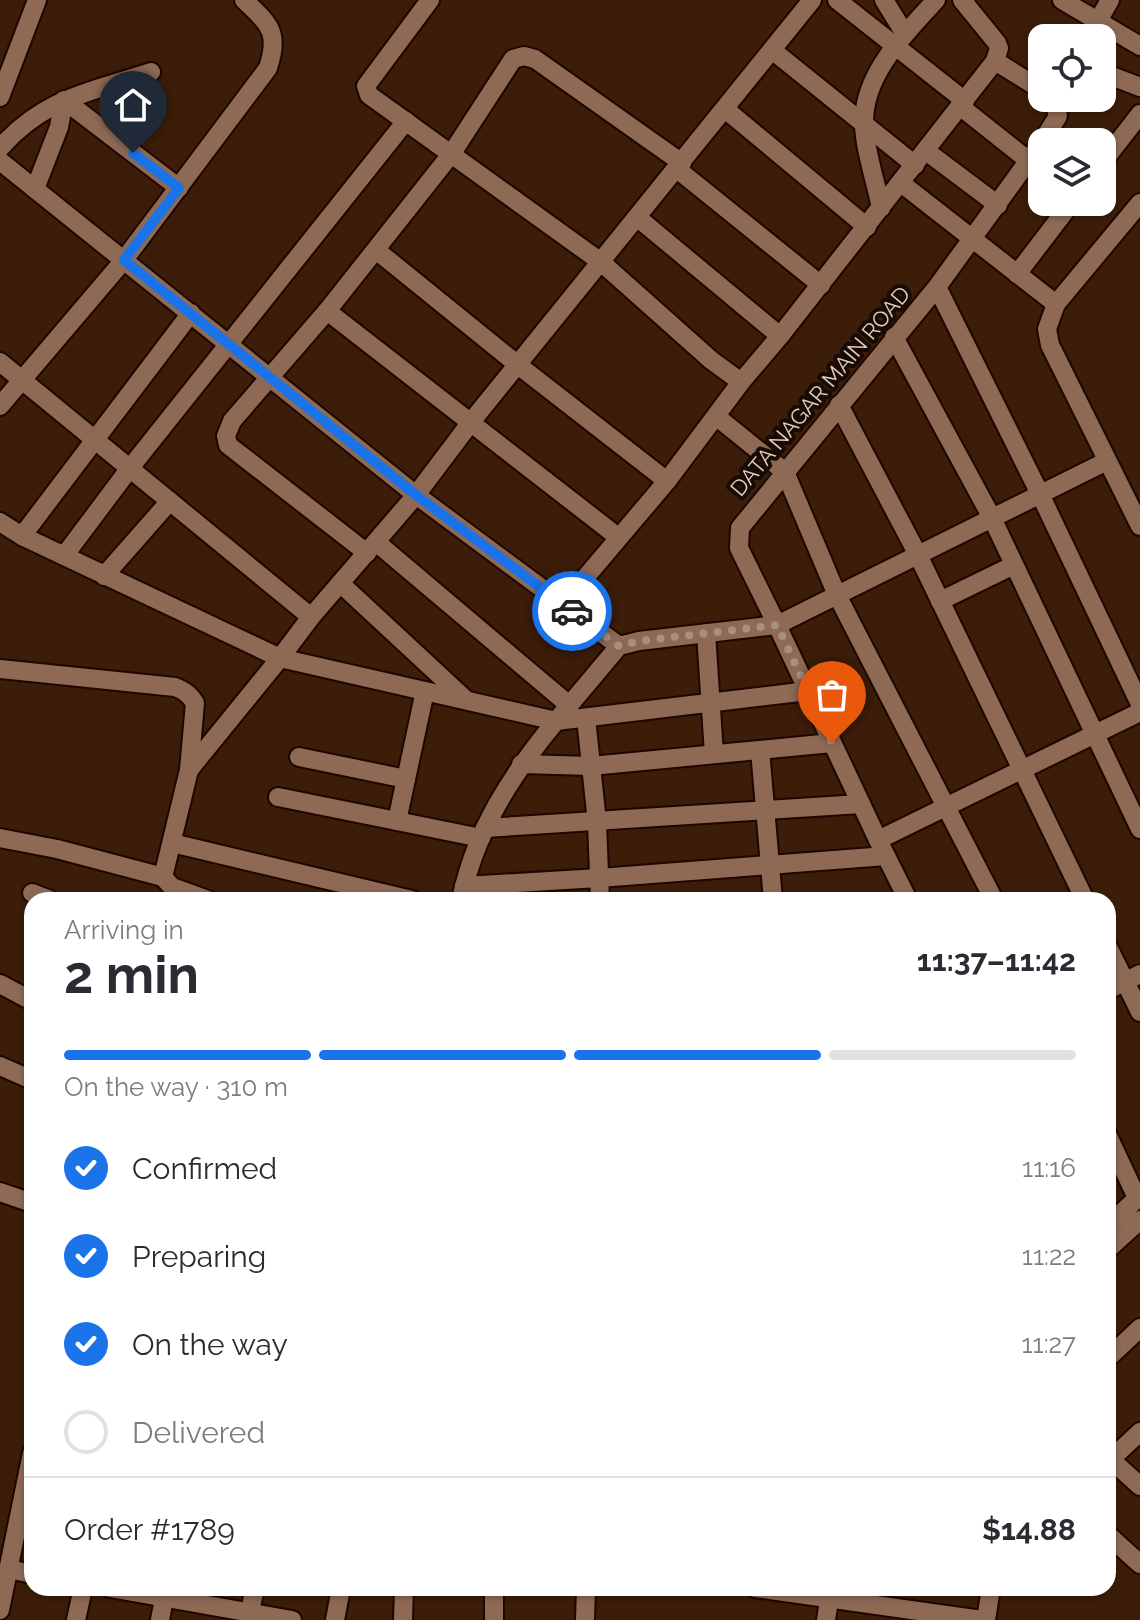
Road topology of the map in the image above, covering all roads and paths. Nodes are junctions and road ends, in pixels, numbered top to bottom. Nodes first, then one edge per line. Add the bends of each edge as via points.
1 (37, 0) edge
2 (244, 0) edge
3 (430, 0) edge
4 (812, 0) edge
5 (837, 0) edge
6 (884, 0) edge
7 (936, 0) edge
8 (962, 0) edge
9 (1062, 0) edge
10 (1110, 0) edge
11 (1098, 21) junction
12 (900, 40) junction
13 (1140, 46) edge
14 (772, 50) junction
15 (995, 61) junction
16 (151, 72) dead end
17 (1116, 78) edge
18 (1028, 81) edge
19 (1140, 87) edge
20 (0, 97) edge
21 (64, 100) junction
22 (963, 104) junction
23 (725, 109) junction
24 (1140, 114) edge
25 (406, 121) junction
26 (864, 124) junction
27 (1116, 145) edge
28 (0, 148) edge
29 (452, 153) junction
30 (920, 158) junction
31 (1028, 160) edge
32 (0, 161) edge
33 (1028, 162) edge
34 (680, 166) junction
35 (901, 183) junction
36 (179, 188) junction
37 (35, 189) junction
38 (1140, 203) edge
39 (998, 205) junction
40 (881, 208) junction
41 (1061, 216) edge
42 (638, 218) junction
43 (867, 227) junction
44 (973, 239) junction
45 (376, 250) junction
46 (124, 260) junction
47 (601, 262) junction
48 (1017, 274) junction
49 (821, 285) junction
50 (937, 287) junction
51 (1056, 304) junction
52 (327, 311) junction
53 (191, 313) junction
54 (780, 336) junction
55 (894, 337) junction
56 (229, 344) junction
57 (0, 362) edge
58 (518, 365) junction
59 (269, 377) junction
60 (22, 380) junction
61 (741, 382) junction
62 (839, 405) junction
63 (0, 406) edge
64 (717, 417) junction
65 (471, 422) junction
66 (95, 440) junction
67 (1107, 461) junction
68 (130, 468) junction
69 (785, 472) junction
70 (667, 481) junction
71 (1040, 494) junction
72 (416, 495) junction
73 (170, 501) junction
74 (992, 518) junction
75 (0, 522) edge
76 (1140, 526) edge
77 (22, 536) junction
78 (618, 537) junction
79 (371, 547) junction
80 (918, 555) junction
81 (64, 556) junction
82 (1014, 565) junction
83 (104, 576) junction
84 (340, 583) junction
85 (837, 595) junction
86 (940, 601) junction
87 (563, 604) junction
88 (311, 617) junction
89 (777, 625) junction
90 (706, 633) junction
91 (619, 646) junction
92 (280, 658) junction
93 (0, 669) edge
94 (425, 691) junction
95 (808, 691) junction
96 (467, 701) junction
97 (711, 703) junction
98 (1140, 704) edge
99 (569, 705) junction
100 (1140, 712) edge
101 (586, 718) junction
102 (556, 721) junction
103 (1096, 734) junction
104 (832, 743) junction
105 (760, 750) junction
106 (714, 754) junction
107 (299, 757) dead end
108 (521, 764) junction
109 (591, 766) junction
110 (189, 770) junction
111 (1020, 770) junction
112 (406, 779) junction
113 (278, 797) dead end
114 (861, 804) junction
115 (947, 806) junction
116 (766, 810) junction
117 (397, 821) junction
118 (597, 822) junction
119 (1140, 829) edge
120 (483, 833) junction
121 (0, 838) edge
122 (172, 843) junction
123 (882, 848) junction
124 (770, 865) junction
125 (163, 877) junction
126 (599, 878) junction
127 (186, 892) edge
128 (378, 892) edge
129 (462, 892) edge
130 (471, 892) edge
131 (600, 892) edge
132 (772, 892) edge
133 (904, 892) edge
134 (990, 892) edge
135 (1081, 892) edge
136 (1124, 982) edge
137 (0, 984) edge
138 (24, 997) edge
139 (1140, 1012) edge
140 (0, 1066) edge
141 (24, 1076) edge
142 (1116, 1152) edge
143 (0, 1192) edge
144 (1138, 1197) edge
145 (24, 1200) edge
146 (1116, 1218) edge
147 (1140, 1220) edge
148 (1116, 1242) edge
149 (1140, 1328) edge
150 (1116, 1350) edge
151 (1140, 1432) edge
152 (1116, 1452) edge
153 (1116, 1464) edge
154 (1140, 1486) edge
155 (24, 1493) edge
156 (1116, 1542) edge
157 (1116, 1557) edge
158 (1137, 1562) edge
159 (9, 1569) junction
160 (24, 1572) edge
161 (81, 1596) edge
162 (164, 1596) edge
163 (176, 1596) edge
164 (253, 1596) edge
165 (340, 1596) edge
166 (404, 1596) edge
167 (494, 1596) edge
168 (586, 1596) edge
169 (830, 1596) edge
170 (848, 1596) edge
171 (989, 1596) edge
172 (0, 1610) edge
173 (249, 1616) edge
174 (76, 1620) edge
175 (160, 1620) edge
176 (292, 1620) edge
177 (335, 1620) edge
178 (403, 1620) edge
179 (494, 1620) edge
180 (585, 1620) edge
181 (826, 1620) edge
182 (984, 1620) edge

1 - 20 street
2 - 36 street via 273,36 268,68
3 - 25 street via 366,86 373,100
4 - 14 street
5 - 12 street
6 - 12 street
7 - 12 street
8 - 15 street via 997,43
9 - 11 street
10 - 11 street
11 - 13 street
12 - 22 street
12 - 26 street via 871,86
14 - 23 street
14 - 26 street
15 - 18 street
15 - 22 street
16 - 21 street
17 - 19 street
21 - 28 street via 16,130
21 - 36 street
21 - 37 street
22 - 30 street
22 - 31 street
23 - 34 street
23 - 43 street
24 - 27 street
25 - 29 street
25 - 56 street
26 - 30 street
26 - 40 street
29 - 34 street via 513,59 524,56 559,73
29 - 45 street
29 - 47 street
30 - 35 street
30 - 39 street
32 - 37 street
33 - 39 street, DATA NAGAR MAIN ROAD
34 - 42 street
34 - 49 street
35 - 40 street
35 - 44 street
36 - 46 street
37 - 46 street
38 - 51 street
39 - 44 street, DATA NAGAR MAIN ROAD
40 - 43 street
41 - 48 street
42 - 47 street
42 - 54 street
43 - 49 street
44 - 48 street
44 - 50 street, DATA NAGAR MAIN ROAD
45 - 52 street
45 - 58 street
46 - 53 street
46 - 60 street
47 - 58 street
47 - 61 street
48 - 51 street
49 - 54 street
50 - 55 street, DATA NAGAR MAIN ROAD
50 - 71 street
51 - 67 street via 1047,329 1050,345
52 - 59 street
52 - 65 street
53 - 56 street
53 - 66 street
54 - 61 street
55 - 62 street, DATA NAGAR MAIN ROAD
55 - 74 street
56 - 59 street
56 - 68 street
57 - 60 street
58 - 65 street
58 - 70 street
59 - 72 street
59 - 79 street via 232,421 228,445
60 - 63 street
60 - 66 street
61 - 64 street
62 - 69 street, DATA NAGAR MAIN ROAD
62 - 80 street
64 - 69 street
64 - 70 street
65 - 72 street
65 - 78 street
66 - 68 street
66 - 77 street
67 - 71 street
67 - 76 street
68 - 73 street
68 - 81 street
69 - 85 street
69 - 89 street, DATA NAGAR MAIN ROAD via 746,518 738,539
70 - 78 street
71 - 74 street
71 - 98 street
72 - 79 street
72 - 87 street
73 - 83 street
73 - 88 street
74 - 80 street
74 - 82 street
75 - 77 street
77 - 81 street
78 - 87 street
79 - 84 street
79 - 99 street
80 - 85 street
80 - 86 street
81 - 83 street
82 - 86 street
82 - 103 street
83 - 92 street
84 - 88 street
84 - 96 street
85 - 89 street
85 - 115 street
86 - 111 street
87 - 91 street
88 - 92 street
89 - 90 street
89 - 95 street, DATA NAGAR MAIN ROAD
90 - 91 street
90 - 97 street
91 - 99 street
92 - 94 street
92 - 110 street
93 - 110 street via 186,691 195,703
94 - 96 street
94 - 112 street
95 - 97 street
95 - 104 street, DATA NAGAR MAIN ROAD
96 - 102 street
97 - 101 street
97 - 106 street
99 - 102 street
100 - 103 street
101 - 102 street
101 - 109 street
102 - 108 street
103 - 111 street
103 - 119 street
104 - 105 street
104 - 114 street, DATA NAGAR MAIN ROAD
105 - 106 street
105 - 116 street
106 - 109 street
107 - 112 street
108 - 109 street
108 - 120 street
109 - 118 street
110 - 122 street
111 - 115 street
111 - 135 street
112 - 117 street
113 - 117 street
114 - 116 street
114 - 123 street, DATA NAGAR MAIN ROAD
115 - 123 street
115 - 134 street
116 - 118 street
116 - 124 street
117 - 120 street
118 - 120 street
118 - 126 street
120 - 129 street
121 - 125 street
122 - 125 street
122 - 128 street
123 - 124 street
123 - 133 street, DATA NAGAR MAIN ROAD
124 - 126 street
124 - 132 street
125 - 127 street
126 - 130 street
126 - 131 street
136 - 139 street
137 - 138 street
140 - 141 street
142 - 144 street
143 - 145 street
144 - 146 street
147 - 148 street
149 - 150 street
151 - 152 street
153 - 154 street
155 - 159 street
156 - 158 street
157 - 158 street
159 - 160 street
159 - 172 street
161 - 174 street
162 - 175 street
163 - 173 street
164 - 173 street
165 - 177 street
166 - 178 street
167 - 179 street
168 - 180 street
169 - 181 street
170 - 182 street
171 - 182 street
173 - 176 street

